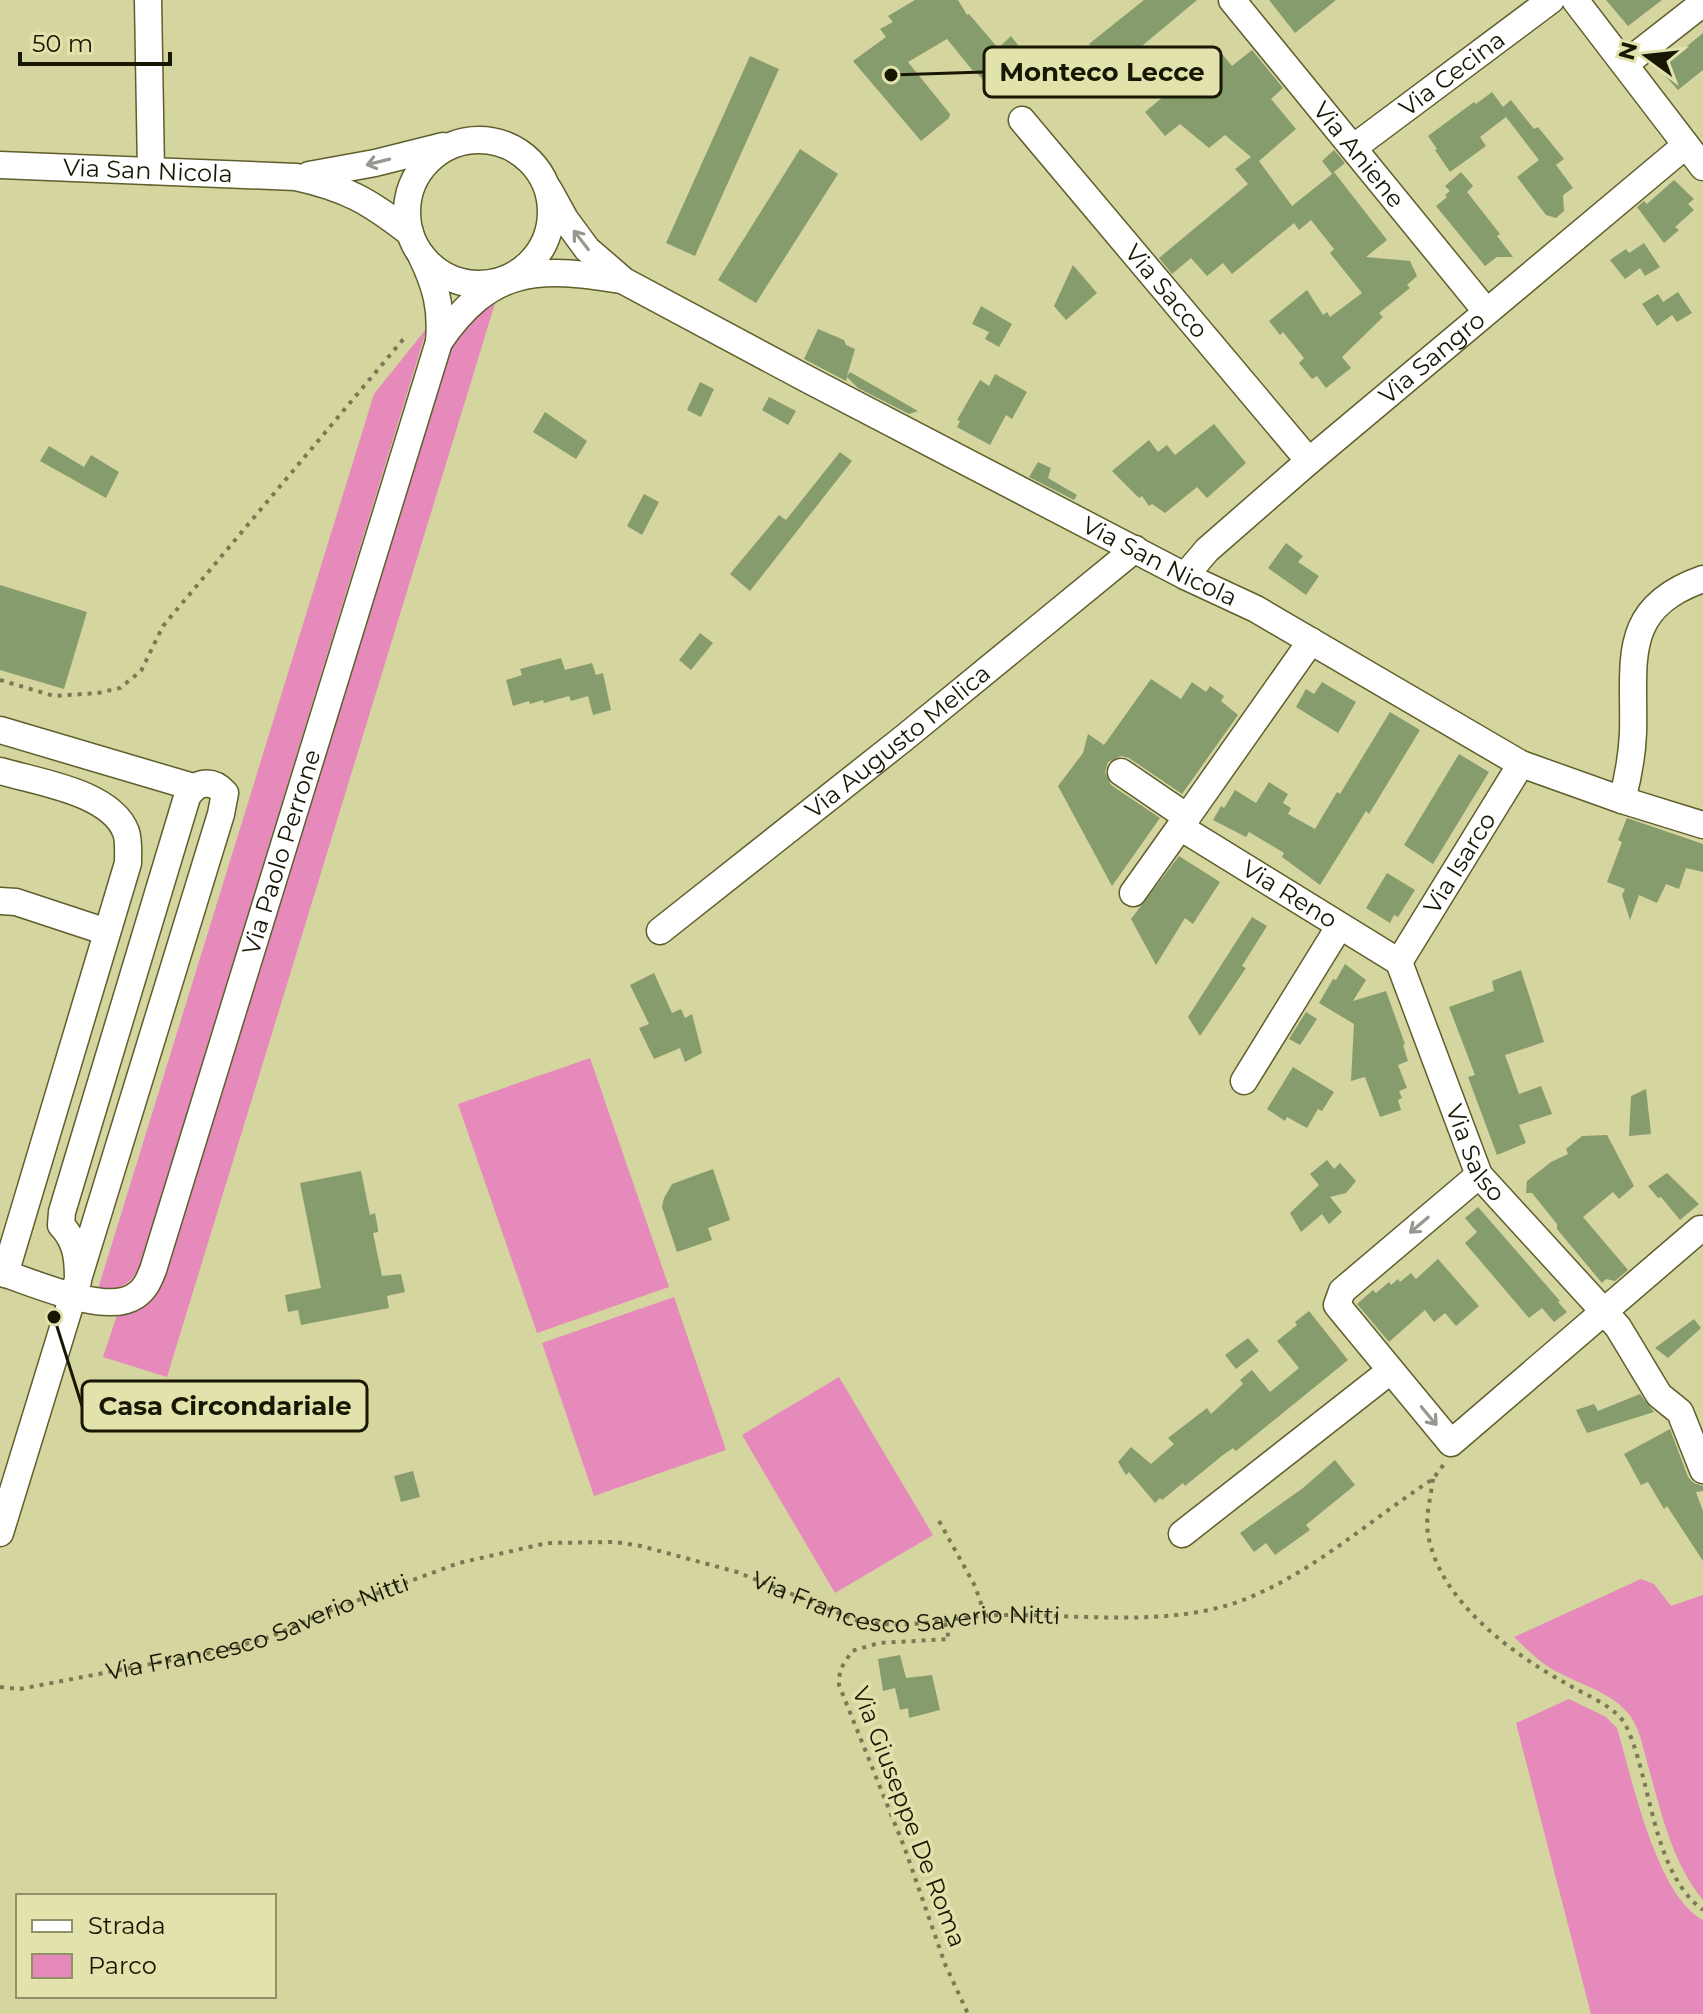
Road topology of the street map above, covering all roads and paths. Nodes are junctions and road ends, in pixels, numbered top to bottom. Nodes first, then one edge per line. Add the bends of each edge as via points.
1 (148, 0) edge
2 (1232, 0) edge
3 (1551, 0) edge
4 (1575, 0) edge
5 (1703, 3) edge
6 (1625, 64) junction
7 (1022, 120) dead end
8 (454, 144) junction
9 (1686, 145) junction
10 (1353, 148) junction
11 (0, 165) edge
12 (1703, 167) edge
13 (151, 171) junction
14 (296, 177) junction
15 (549, 190) junction
16 (415, 244) junction
17 (510, 278) junction
18 (624, 281) junction
19 (1486, 311) junction
20 (406, 336) dead end
21 (439, 342) junction
22 (1309, 461) junction
23 (1135, 549) junction
24 (1185, 576) junction
25 (1703, 579) edge
26 (1311, 641) junction
27 (0, 680) edge
28 (0, 730) edge
29 (1521, 764) junction
30 (0, 771) edge
31 (1121, 772) dead end
32 (193, 787) junction
33 (1622, 800) junction
34 (1183, 822) junction
35 (1703, 825) edge
36 (1133, 893) dead end
37 (0, 901) edge
38 (1339, 927) junction
39 (660, 931) dead end
40 (107, 932) junction
41 (1399, 962) junction
42 (1244, 1081) dead end
43 (1479, 1175) junction
44 (1700, 1229) dead end
45 (3, 1273) edge
46 (76, 1288) junction
47 (1603, 1313) junction
48 (1390, 1371) junction
49 (1451, 1443) junction
50 (1703, 1470) edge
51 (1433, 1479) junction
52 (939, 1521) dead end
53 (0, 1533) edge
54 (1182, 1534) dead end
55 (985, 1615) junction
56 (945, 1622) junction
57 (0, 1687) edge
58 (1703, 1910) edge
59 (968, 2014) edge

1 - 13 street
2 - 10 street, Via Aniene
3 - 10 street, Via Cecina
4 - 6 street
5 - 6 street
6 - 9 street
7 - 22 street, Via Sacco
8 -> 14 street, Via San Nicola
8 - 15 street, Via San Nicola via 494,140 514,148 529,159
8 - 16 street via 426,162 415,179 408,199
9 - 12 street
9 - 19 street, Via Sangro
10 - 19 street, Via Aniene
11 - 13 street, Via San Nicola
13 - 14 street, Via San Nicola
14 - 16 street, Via San Nicola via 358,196 381,209
15 - 17 street via 552,217 545,243 530,264
18 -> 15 street, Via San Nicola via 587,249
16 - 17 street, Via San Nicola via 443,275 467,284
16 - 21 street, Via Paolo Perrone via 430,273 441,315
17 - 18 street, Via San Nicola via 536,273
17 - 21 street, Via Paolo Perrone via 473,301
18 - 23 street, Via San Nicola
19 - 22 street, Via Sangro
20 - 27 path via 163,626 141,671 120,688 54,696
21 - 46 street, Via Paolo Perrone via 161,1253 147,1285 120,1303
22 - 24 street, Via Sangro via 1207,550
23 - 24 street, Via San Nicola
23 - 39 street, Via Augusto Melica
24 - 26 street, Via San Nicola
25 - 33 street via 1664,600 1644,622 1634,647 1633,733
26 - 29 street, Via San Nicola
26 - 34 street
28 - 32 street
29 - 33 street, Via San Nicola
29 - 41 street, Via Isarco
30 - 40 street via 96,800 116,815 127,833 128,863
31 - 34 street, Via Reno
32 - 46 street via 62,1212 61,1225 76,1249
32 - 46 street via 219,786 225,793 221,814
33 - 35 street, Via San Nicola
34 - 36 street
34 - 38 street, Via Reno
37 - 40 street
38 - 41 street, Via Reno
38 - 42 street
40 - 45 street
41 - 43 street, Via Salso
43 - 47 street, Via Salso
43 -> 48 street via 1342,1291 1337,1305
44 - 47 street
45 - 46 street, Via Paolo Perrone
46 - 53 street
47 - 49 street
47 - 50 street, Via Salso via 1618,1327 1659,1395 1680,1412
48 -> 49 street
48 - 54 street
49 - 51 path, Via Francesco Saverio Nitti
51 - 55 path, Via Francesco Saverio Nitti via 1284,1582 1220,1607 1130,1617
51 - 58 path via 1427,1532 1454,1594 1533,1666 1607,1707 1626,1724 1679,1886
52 - 55 path
55 - 56 path, Via Francesco Saverio Nitti
56 - 57 path, Via Francesco Saverio Nitti via 874,1624 737,1572 641,1546 547,1543 459,1563 224,1650 20,1689
56 - 59 path, Via Giuseppe De Roma via 949,1639 879,1643 852,1651 840,1670 839,1685

